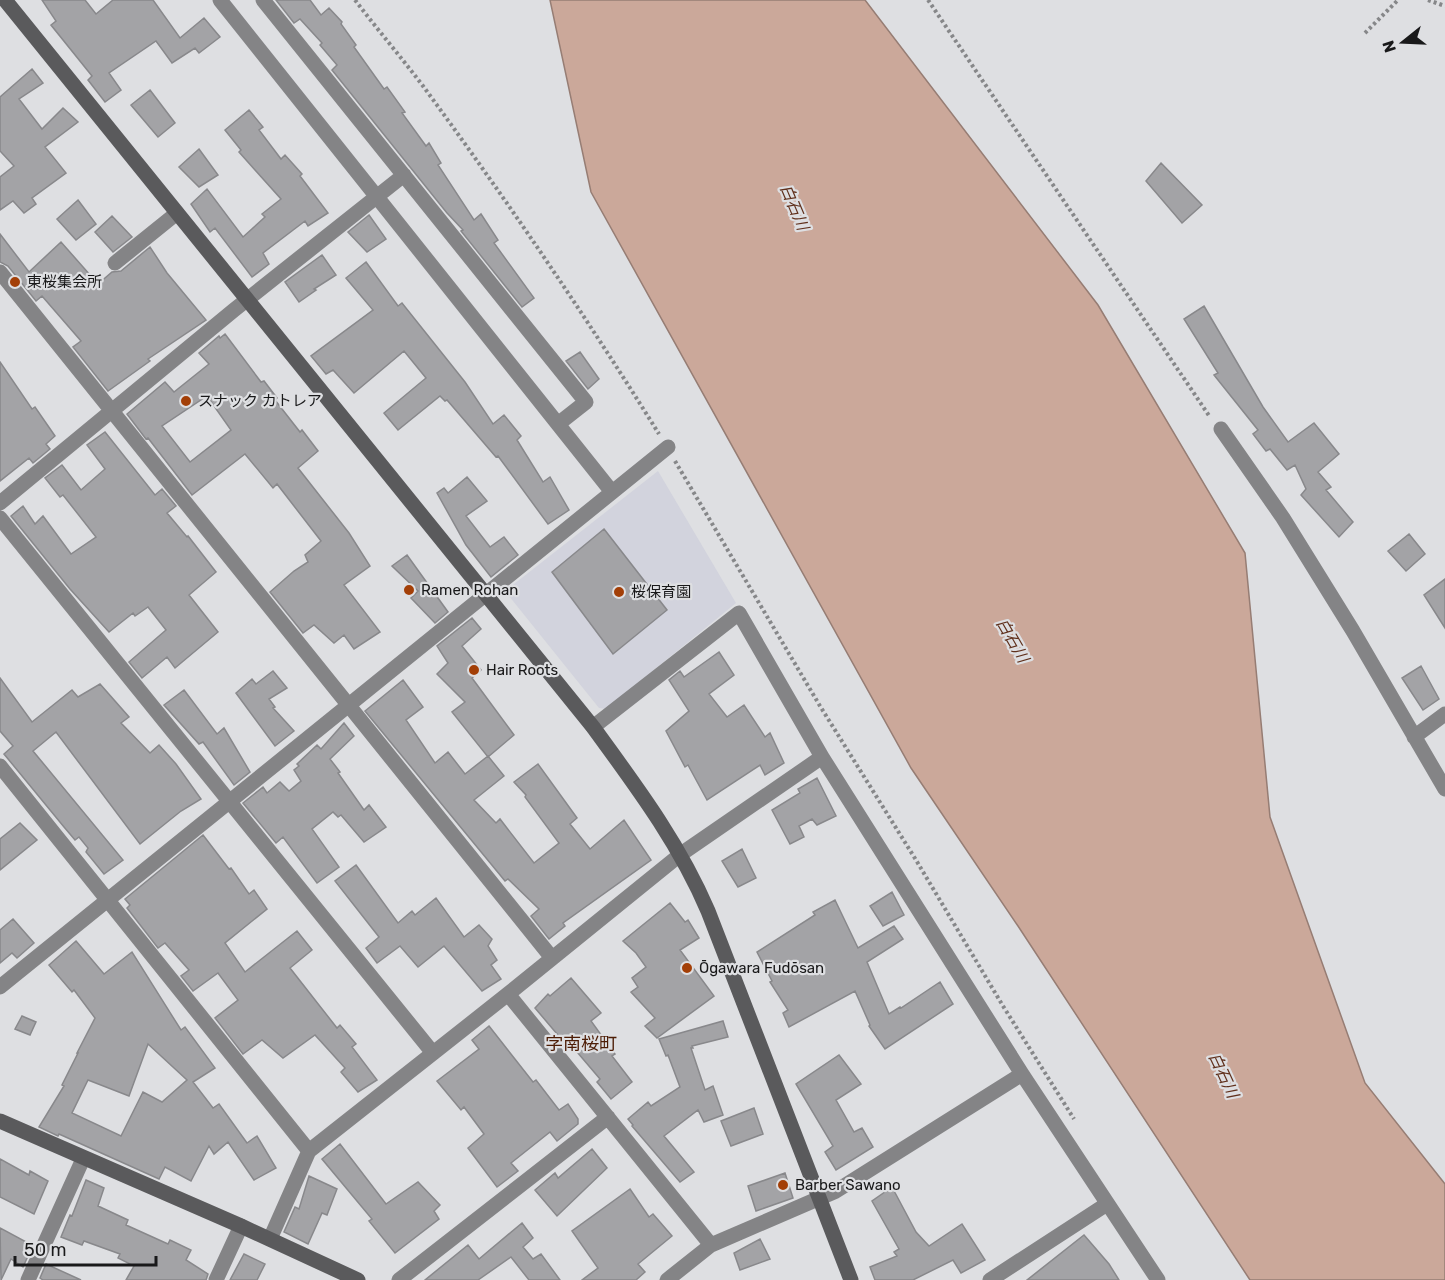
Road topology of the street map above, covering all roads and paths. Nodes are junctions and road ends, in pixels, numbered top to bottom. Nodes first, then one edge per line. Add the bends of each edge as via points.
1 (5, 0) edge
2 (220, 0) edge
3 (263, 0) edge
4 (355, 0) edge
5 (928, 0) edge
6 (1398, 0) edge
7 (1428, 0) edge
8 (1445, 6) edge
9 (1365, 33) dead end
10 (404, 175) junction
11 (376, 197) junction
12 (177, 213) junction
13 (115, 263) dead end
14 (0, 272) edge
15 (248, 299) junction
16 (112, 411) junction
17 (558, 424) junction
18 (1217, 425) joint
19 (668, 447) junction
20 (612, 492) junction
21 (0, 503) edge
22 (0, 518) edge
23 (485, 594) junction
24 (349, 705) junction
25 (1445, 714) edge
26 (593, 727) junction
27 (1414, 737) junction
28 (822, 757) junction
29 (0, 766) edge
30 (1445, 789) edge
31 (229, 802) junction
32 (681, 854) junction
33 (108, 900) junction
34 (552, 958) junction
35 (0, 987) edge
36 (508, 994) junction
37 (433, 1053) junction
38 (1022, 1074) junction
39 (608, 1117) junction
40 (0, 1121) edge
41 (1080, 1128) dead end
42 (309, 1150) junction
43 (83, 1159) junction
44 (820, 1198) junction
45 (1107, 1204) junction
46 (241, 1226) junction
47 (270, 1239) junction
48 (711, 1245) junction
49 (999, 1278) edge
50 (28, 1280) edge
51 (216, 1280) edge
52 (358, 1280) edge
53 (399, 1280) edge
54 (667, 1280) edge
55 (851, 1280) edge
56 (1158, 1280) edge

1 - 12 street
2 - 11 street
3 - 10 street
4 - 19 path via 422,85 547,260
5 - 18 path
6 - 9 path
7 - 8 path
10 - 11 street
10 - 17 street via 586,402
11 - 15 street
11 - 17 street
12 - 13 street
12 - 15 street
14 - 16 street
15 - 16 street
15 - 23 street
16 - 21 street
16 - 24 street
17 - 20 street
18 - 27 street via 1283,518
19 - 20 street
19 - 41 path via 820,706
20 - 23 street
22 - 31 street
23 - 24 street
23 - 26 street
24 - 31 street
24 - 34 street
25 - 27 street
26 - 28 street via 739,613
26 - 32 street
27 - 30 street
28 - 32 street
28 - 38 street
29 - 33 street
31 - 33 street
31 - 37 street
32 - 34 street
32 - 44 street via 708,911
33 - 35 street
33 - 42 street
34 - 36 street
36 - 37 street
36 - 39 street
37 - 42 street
38 - 44 street
38 - 45 street
39 - 48 street
39 - 53 street
40 - 43 street
42 - 47 street
43 - 46 street
43 - 50 street
44 - 48 street
44 - 55 street
45 - 49 street
45 - 56 street
46 - 47 street
46 - 51 street
47 - 52 street
48 - 54 street

